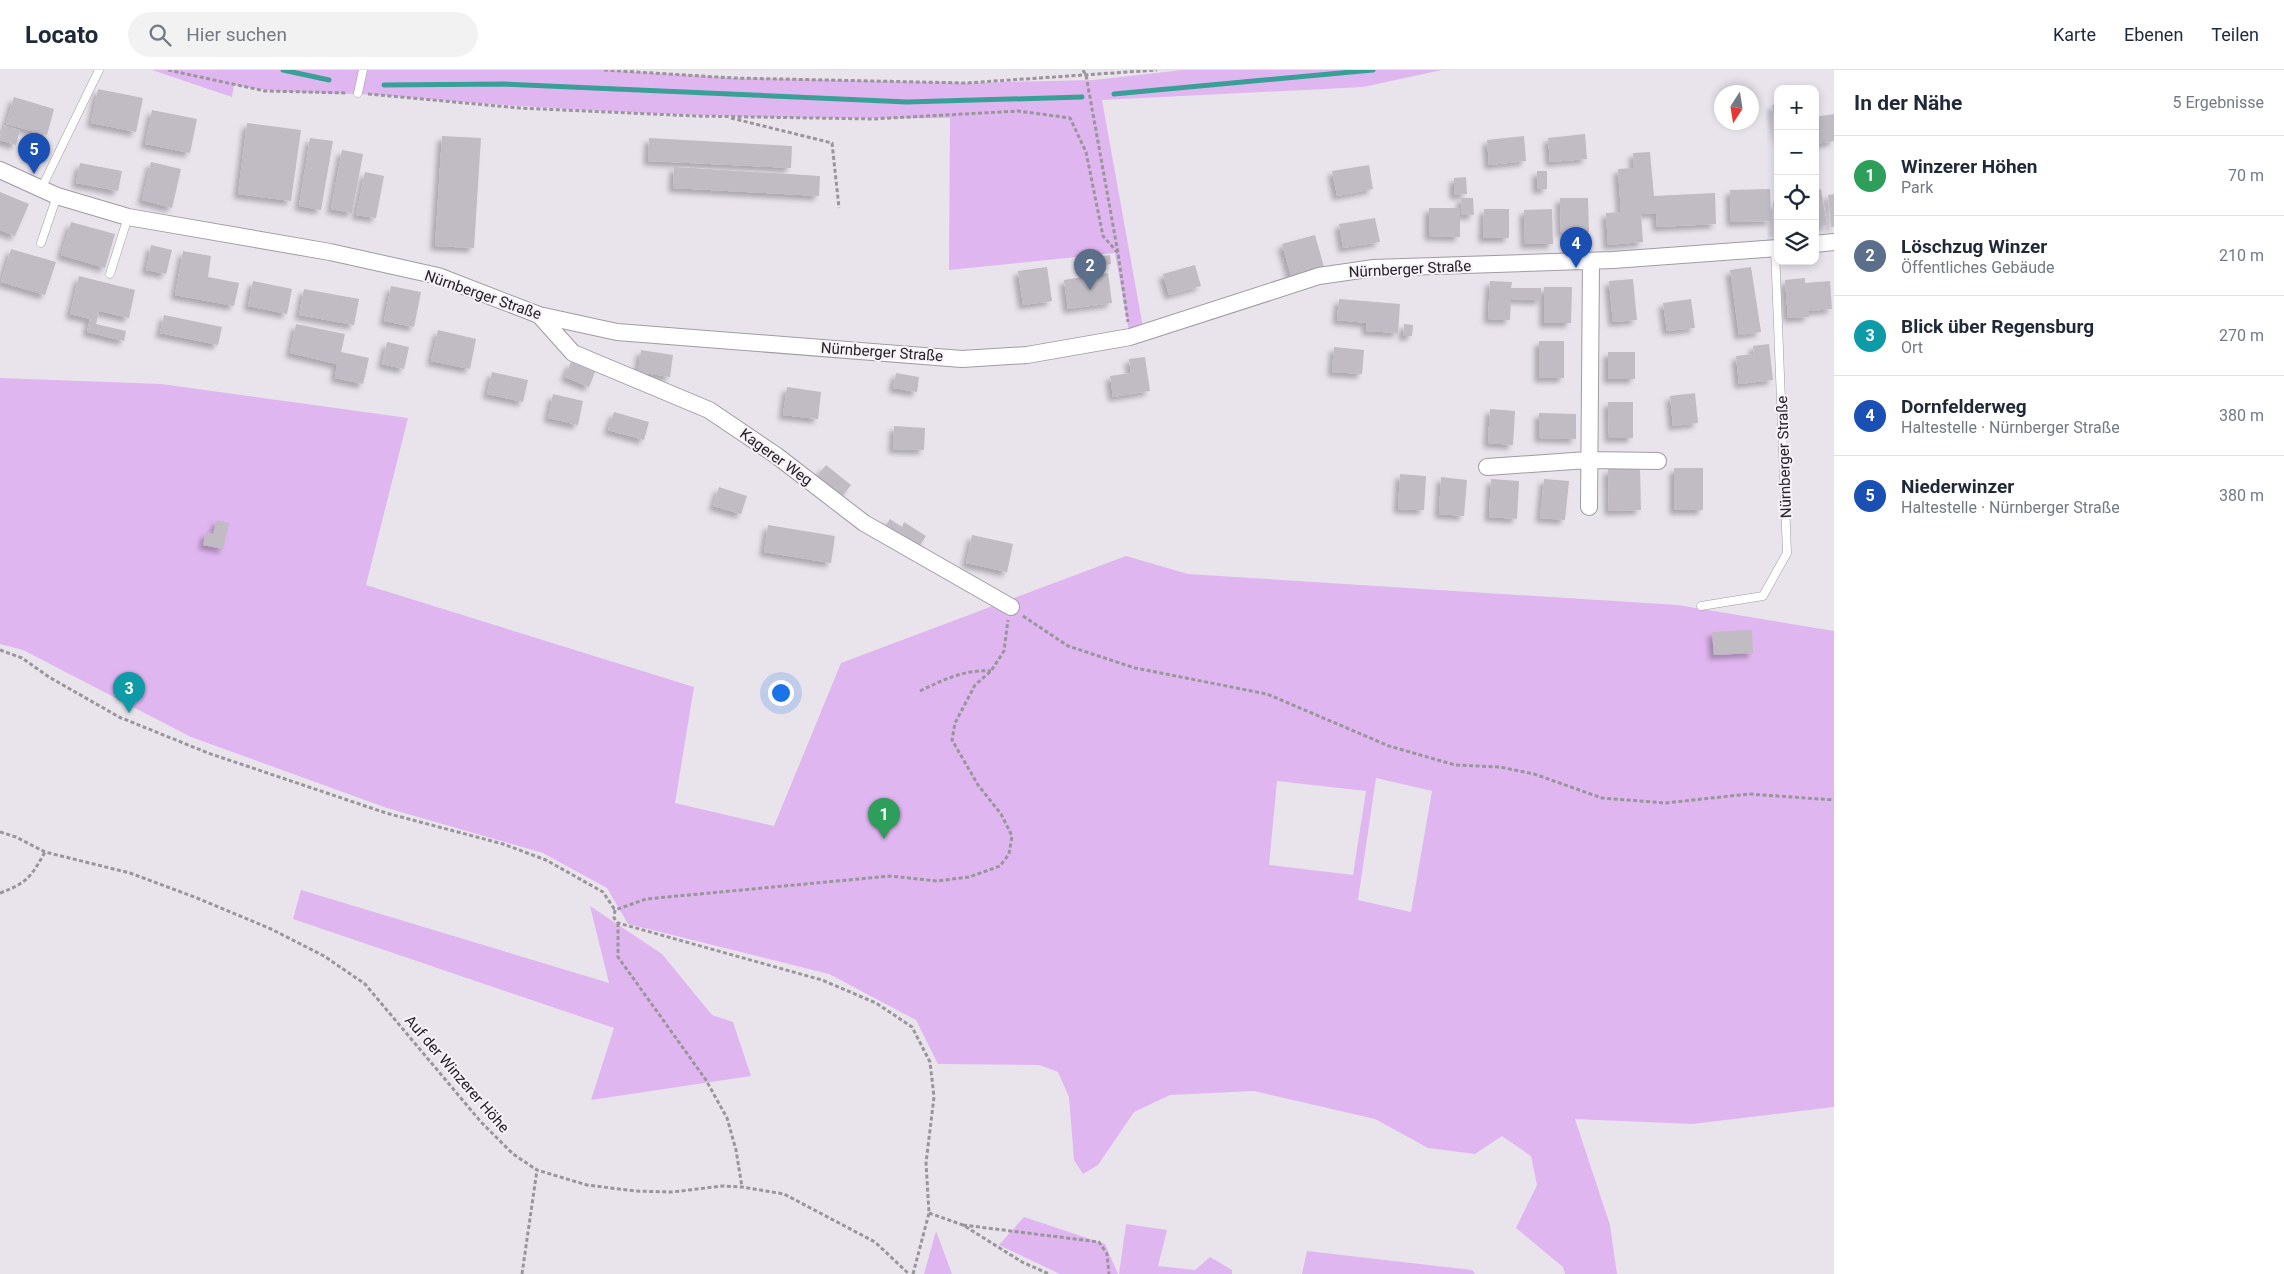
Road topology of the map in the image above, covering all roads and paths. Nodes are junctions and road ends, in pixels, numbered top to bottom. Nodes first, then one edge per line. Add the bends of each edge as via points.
1 (99, 70) edge
2 (168, 70) edge
3 (363, 70) edge
4 (604, 70) edge
5 (1083, 70) edge
6 (1157, 70) edge
7 (1086, 75) junction
8 (358, 93) junction
9 (723, 117) junction
10 (0, 170) edge
11 (41, 189) junction
12 (56, 196) junction
13 (839, 208) dead end
14 (128, 217) junction
15 (1834, 242) edge
16 (42, 243) dead end
17 (1819, 244) edge
18 (1774, 248) edge
19 (1118, 253) junction
20 (1591, 261) junction
21 (1778, 265) edge
22 (110, 274) dead end
23 (539, 315) junction
24 (1130, 337) junction
25 (1588, 460) junction
26 (1658, 461) dead end
27 (1487, 467) dead end
28 (1589, 507) dead end
29 (1701, 606) dead end
30 (1011, 607) junction
31 (0, 650) edge
32 (991, 671) junction
33 (920, 691) dead end
34 (1834, 800) edge
35 (0, 832) edge
36 (45, 852) junction
37 (0, 893) edge
38 (615, 910) junction
39 (618, 923) junction
40 (537, 1170) junction
41 (742, 1187) junction
42 (929, 1213) junction
43 (963, 1225) junction
44 (522, 1274) edge
45 (911, 1274) edge
46 (1048, 1274) edge
47 (1110, 1274) edge

1 - 11 lane
2 - 8 path via 264,91
3 - 8 lane
4 - 7 path via 734,78 966,83
5 - 7 path
6 - 7 path
7 - 19 path
8 - 9 path via 519,108
9 - 13 path via 832,143
9 - 19 path via 873,119 1018,111 1070,118 1086,152 1103,236
10 - 11 street, Nürnberger Straße
11 - 12 street, Nürnberger Straße
12 - 14 street, Nürnberger Straße
12 - 16 lane
14 - 22 lane
14 - 23 street, Nürnberger Straße via 330,252 438,276
15 - 17 street
18 - 20 street, Nürnberger Straße
19 - 24 path
20 - 24 street, Nürnberger Straße via 1374,268 1319,276
20 - 25 street
21 - 29 lane, Nürnberger Straße via 1787,553 1763,596
23 - 24 street, Nürnberger Straße via 618,332 962,359 1027,355
23 - 30 street, Kagerer Weg via 573,353 709,410 777,456 864,523
25 - 26 street
25 - 27 street
25 - 28 street
30 - 32 path via 1004,651
30 - 34 path via 1068,646 1135,668 1267,694 1388,746 1455,765 1500,767 1534,774 1602,798 1665,803 1749,794
31 - 38 path via 22,658 49,678 119,717 208,753 386,813 503,844 546,860 603,892
32 - 33 path via 974,669
32 - 38 path via 975,685 955,723 952,740 1012,836 1009,854 1000,866 969,877 937,881 890,876 705,892 646,899
35 - 36 path, Auf der Winzerer Höhe
36 - 37 path via 32,876 15,888
36 - 40 path, Auf der Winzerer Höhe via 130,873 272,929 324,956 365,984 481,1122 513,1154
38 - 39 path via 614,918
39 - 41 path via 618,957 706,1080 727,1118
39 - 42 path via 822,980 876,1003 912,1027 930,1062 933,1088 926,1163
40 - 41 path, Auf der Winzerer Höhe via 587,1184 636,1191
40 - 44 path
41 - 45 path, Auf der Winzerer Höhe via 784,1194 875,1242
42 - 43 path
42 - 45 path
43 - 46 path via 1022,1262
43 - 47 path via 1099,1242 1107,1254

